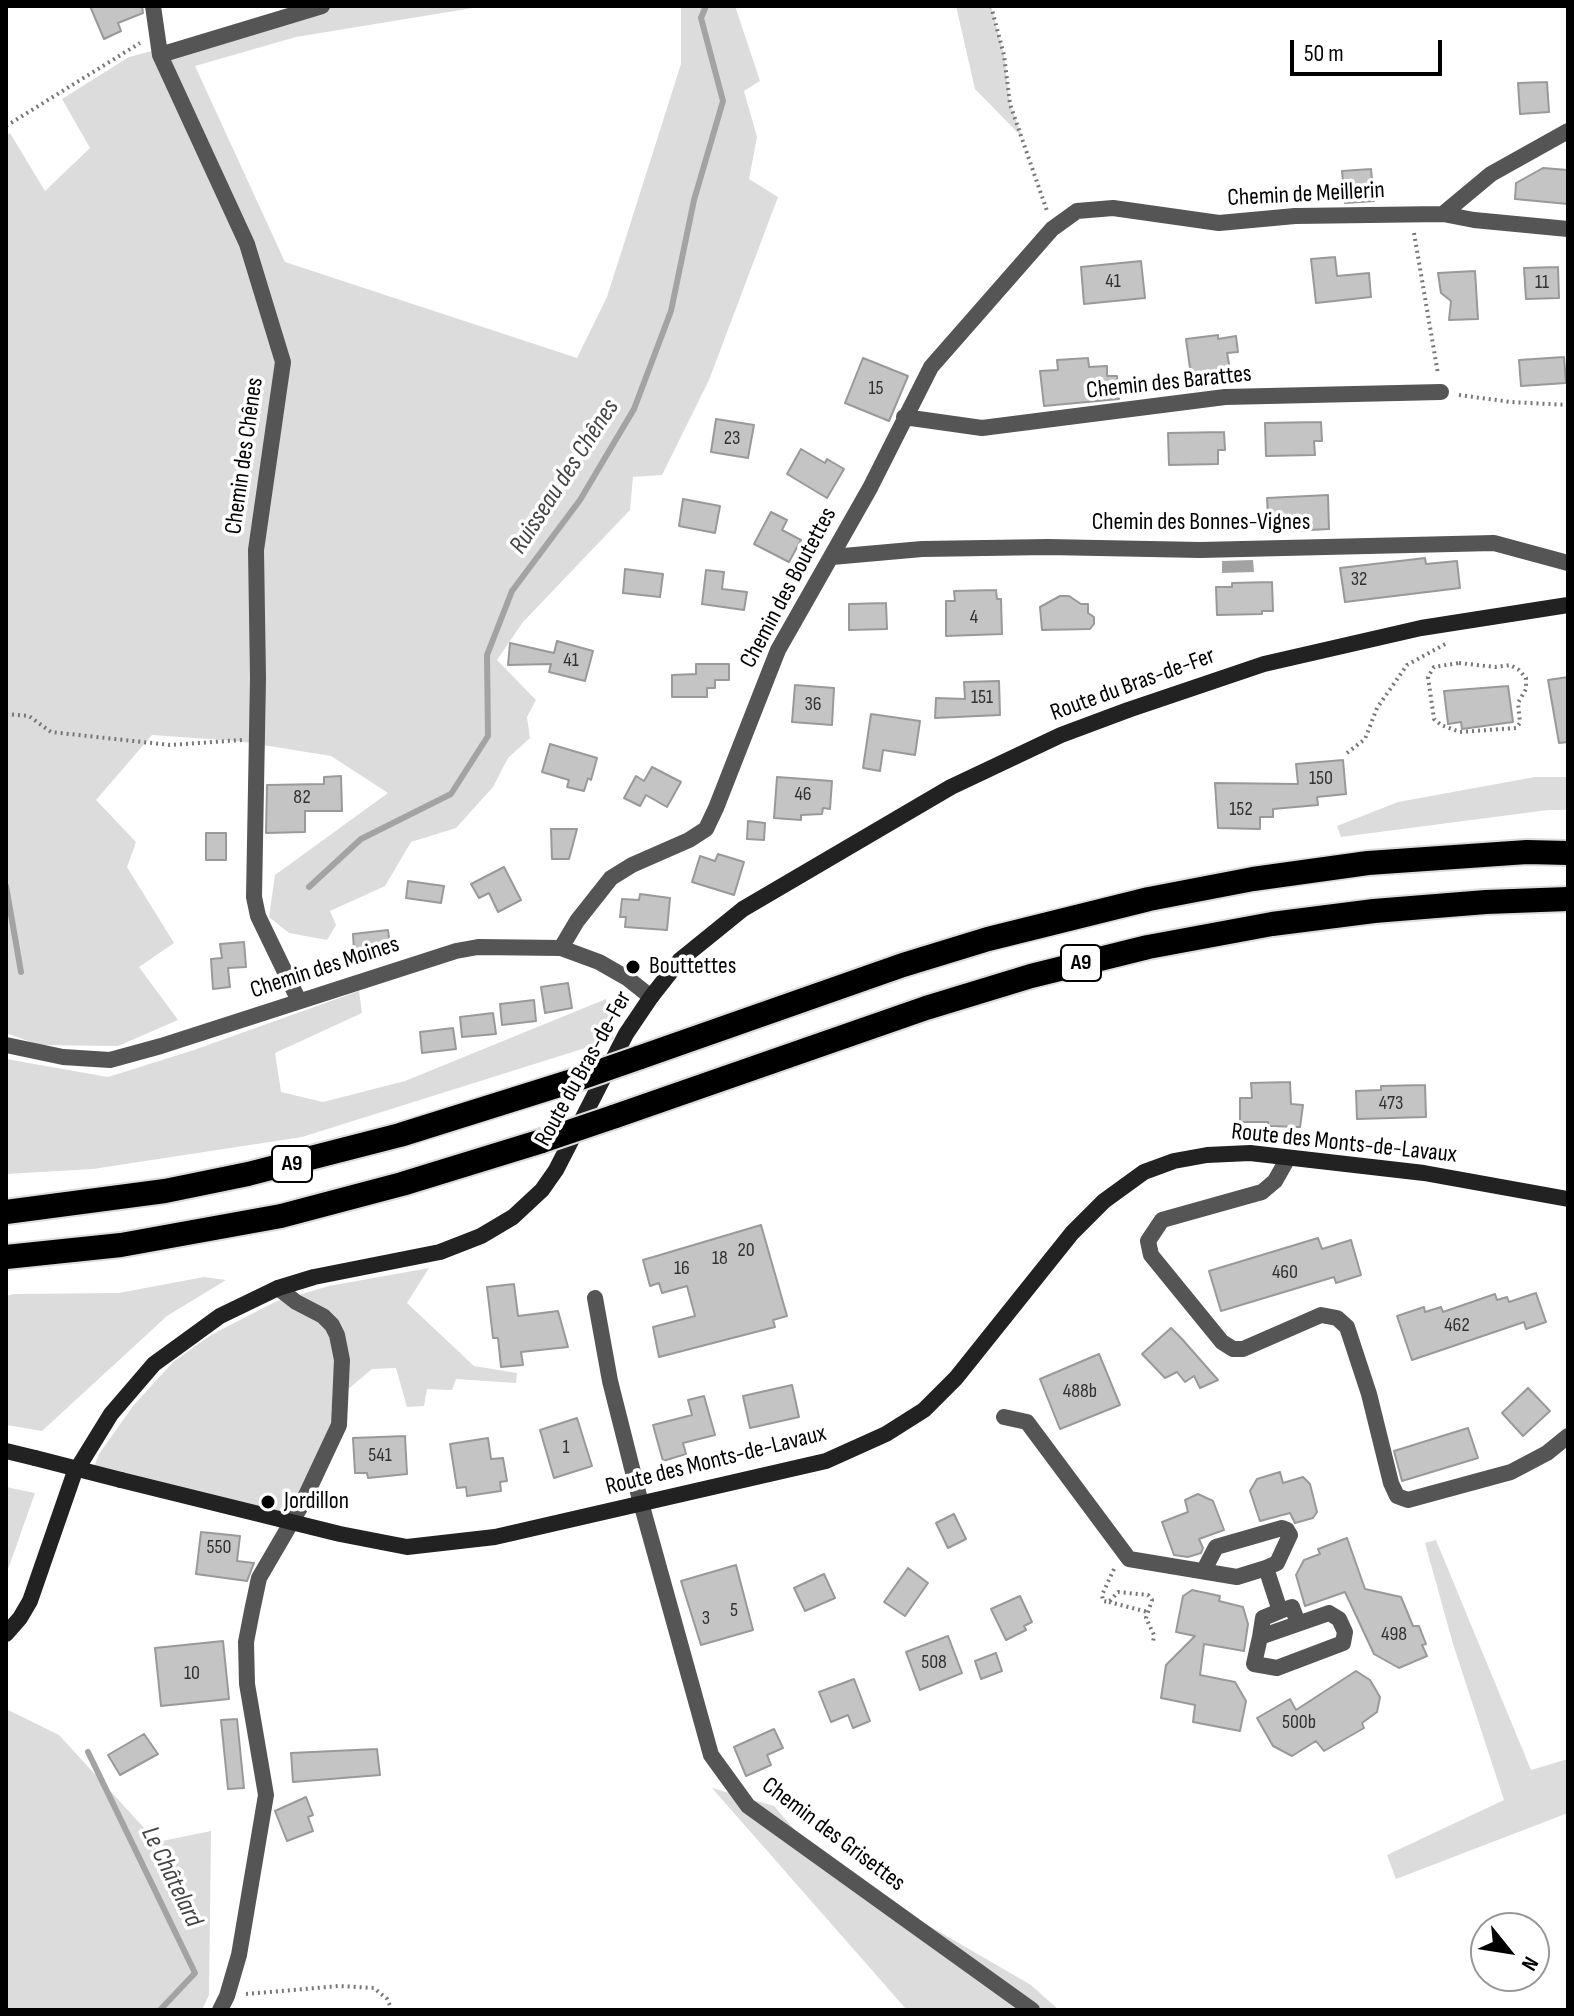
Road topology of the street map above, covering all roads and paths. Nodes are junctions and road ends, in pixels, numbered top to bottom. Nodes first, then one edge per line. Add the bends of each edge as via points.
1 (153, 6) edge
2 (322, 6) edge
3 (991, 6) edge
4 (159, 48) junction
5 (6, 126) edge
6 (1568, 131) edge
7 (1411, 214) junction
8 (1443, 214) junction
9 (1052, 229) junction
10 (1568, 229) edge
11 (1441, 392) junction
12 (1568, 405) edge
13 (904, 417) junction
14 (832, 557) junction
15 (1568, 563) edge
16 (1568, 605) edge
17 (1467, 619) junction
18 (1434, 667) joint
19 (6, 714) edge
20 (257, 739) junction
21 (1347, 753) dead end
22 (1568, 852) edge
23 (1568, 899) edge
24 (561, 948) junction
25 (651, 997) junction
26 (299, 1001) junction
27 (6, 1045) edge
28 (1288, 1158) junction
29 (1568, 1199) edge
30 (6, 1203) edge
31 (61, 1205) junction
32 (6, 1212) edge
33 (6, 1258) edge
34 (278, 1288) junction
35 (595, 1298) dead end
36 (1004, 1417) dead end
37 (1568, 1436) edge
38 (6, 1451) edge
39 (641, 1505) junction
40 (291, 1522) junction
41 (1123, 1551) junction
42 (1266, 1568) junction
43 (1204, 1570) junction
44 (1109, 1602) junction
45 (1280, 1611) junction
46 (1148, 1612) junction
47 (1298, 1623) junction
48 (6, 1634) edge
49 (1260, 1637) junction
50 (1153, 1643) dead end
51 (224, 2003) edge
52 (392, 2010) edge
53 (1032, 2010) edge

1 - 4 street, Chemin des Chênes
2 - 4 street
3 - 9 path via 1010,104
4 - 5 path via 144,40
4 - 20 street, Chemin des Chênes via 247,244 283,362 256,550
6 - 8 street via 1491,174
7 - 8 street, Chemin de Meillerin
7 - 9 street, Chemin de Meillerin via 1219,223 1113,208 1077,211
7 - 11 path
8 - 10 street, Chemin de Meillerin
9 - 13 street, Chemin des Boutettes via 931,367
11 - 12 path
11 - 13 street, Chemin des Barattes via 1225,397 982,428
13 - 14 street, Chemin des Boutettes
14 - 15 street, Chemin des Bonnes-Vignes via 922,549 1494,543
14 - 24 street, Chemin des Boutettes via 778,650 706,829 611,878
16 - 17 street, Route du Bras-de-Fer
17 - 21 path via 1452,640 1407,665 1377,708 1365,739
17 - 25 street, Route du Bras-de-Fer via 1264,664 1061,735 937,795 743,909 680,960
18 - 18 path via 1476,663 1519,670 1526,678 1518,703 1520,723 1516,728 1460,732 1441,725 1431,708 1428,677
19 - 20 path via 29,716 51,732 170,745
20 - 26 street, Chemin des Chênes via 254,897
22 - 31 highway, A9, bridge via 1421,858 1313,870 1149,899 903,965 569,1082 338,1153 165,1191
23 - 33 highway, A9, bridge via 1374,911 1148,947 926,1008 402,1184 173,1237
24 - 25 street, Chemin des Moines via 599,962
24 - 26 street, Chemin des Moines via 456,951
25 - 34 street, Route du Bras-de-Fer via 626,1034 556,1170 513,1217 440,1252
26 - 27 street, Chemin des Moines via 110,1060
28 - 29 street, Route des Monts-de-Lavaux via 1424,1173
28 - 37 street via 1262,1192 1162,1220 1148,1241 1151,1255 1222,1342 1243,1349 1321,1315 1337,1318 1347,1327 1365,1381 1391,1483 1397,1496 1408,1500 1511,1472
28 - 39 street, Route des Monts-de-Lavaux via 1207,1155 1144,1172 1072,1233 956,1378 924,1410 826,1461
30 - 31 highway
31 - 32 highway, A9
34 - 40 street via 332,1325 342,1360 339,1425
34 - 48 street, Route du Bras-de-Fer via 184,1340 118,1405 74,1474 30,1601
35 - 39 street, Chemin des Grisettes
36 - 41 street via 1027,1422
38 - 40 street, Route des Monts-de-Lavaux, bridge
39 - 40 street, Route des Monts-de-Lavaux via 495,1537 407,1547
39 - 53 street, Chemin des Grisettes via 711,1755 748,1806
40 - 51 street via 259,1578 246,1642 247,1684 266,1795 239,1955
41 - 43 street via 1129,1559
41 - 44 path via 1102,1595
42 - 43 street via 1237,1577
42 - 43 street via 1277,1563 1290,1535 1287,1530 1216,1547
42 - 45 street
44 - 46 path
44 - 46 path via 1118,1592 1148,1595
45 - 47 street via 1292,1607
45 - 49 street via 1263,1618
46 - 50 path
47 - 49 street
47 - 49 street via 1329,1613 1339,1619 1343,1643 1277,1668 1254,1664
51 - 52 path via 339,1986 374,1988

